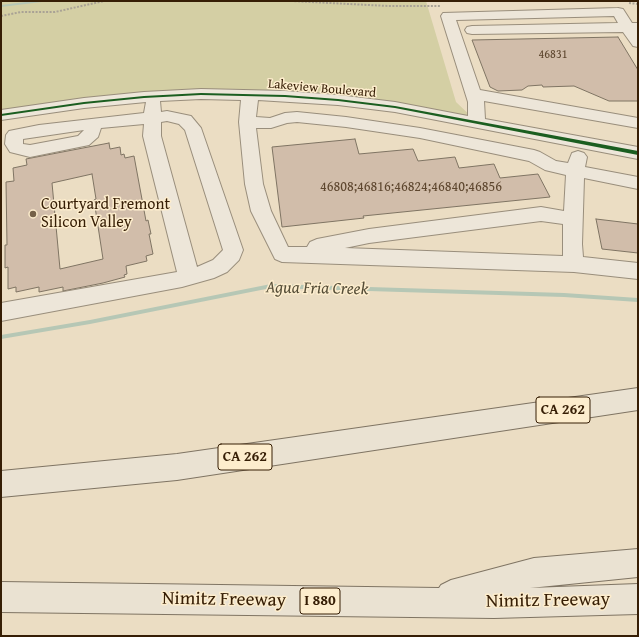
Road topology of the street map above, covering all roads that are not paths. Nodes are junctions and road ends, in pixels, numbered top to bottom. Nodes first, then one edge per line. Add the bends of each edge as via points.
1 (633, 27) edge
2 (638, 43) edge
3 (473, 94) junction
4 (250, 95) junction
5 (154, 96) junction
6 (9, 114) edge
7 (152, 117) junction
8 (247, 122) junction
9 (477, 122) junction
10 (638, 123) edge
11 (581, 142) junction
12 (638, 153) edge
13 (575, 170) junction
14 (638, 183) edge
15 (574, 219) junction
16 (282, 254) junction
17 (574, 264) junction
18 (638, 271) edge
19 (189, 277) junction
20 (1, 312) edge
21 (638, 399) edge
22 (1, 484) edge
23 (638, 563) edge
24 (1, 597) edge
25 (638, 599) edge
26 (427, 602) junction

1 - 2 street
1 - 3 street via 618,12 448,16
3 - 9 street
3 - 10 street
4 - 5 street, Lakeview Boulevard
4 - 8 street
4 - 9 street, Lakeview Boulevard via 368,103
5 - 6 street, Lakeview Boulevard
5 - 7 street
6 - 7 street via 15,134
7 - 19 street via 152,136
7 - 19 street via 180,118 193,128 233,250 232,255 220,266
8 - 13 street via 271,123 298,117 346,122 420,133 534,156 551,166
8 - 16 street via 256,191 262,211
9 - 11 street, Lakeview Boulevard
11 - 12 street, Lakeview Boulevard
11 - 13 street
13 - 14 street
13 - 15 street
15 - 16 street via 541,214 369,236
15 - 17 street
16 - 17 street
17 - 18 street
19 - 20 street
21 - 22 highway, CA 262 via 177,467
23 - 26 highway via 534,572
24 - 26 highway, Nimitz Freeway / I 880
25 - 26 highway, Nimitz Freeway / I 880

